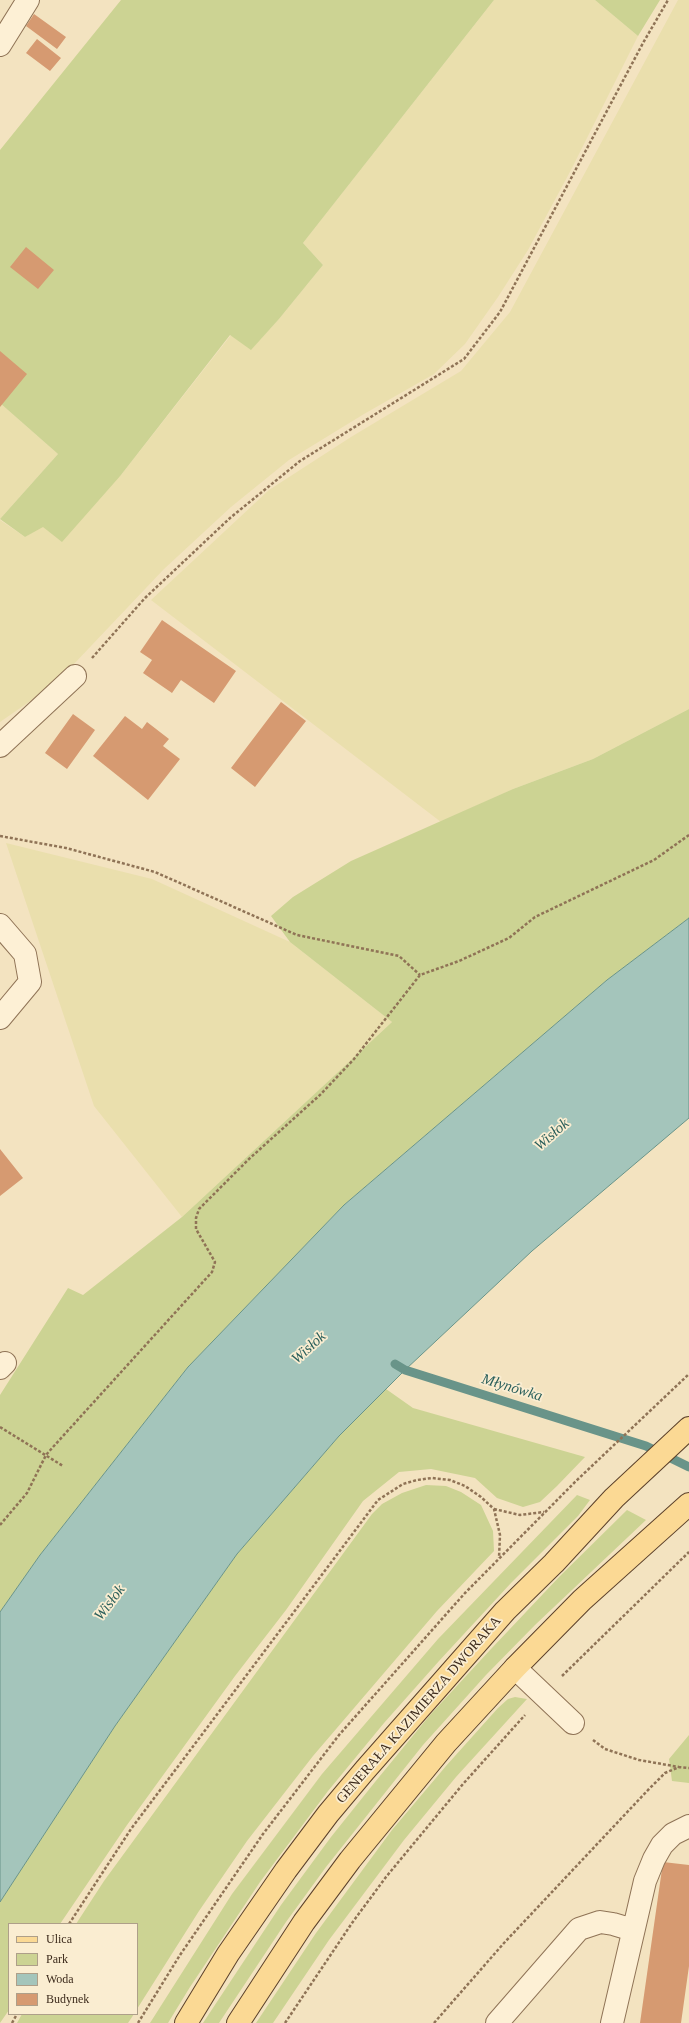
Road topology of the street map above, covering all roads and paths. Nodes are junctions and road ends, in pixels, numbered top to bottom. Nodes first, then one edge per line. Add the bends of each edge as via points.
1 (28, 0) edge
2 (668, 0) edge
3 (0, 45) edge
4 (75, 676) joint
5 (0, 746) edge
6 (689, 835) edge
7 (0, 836) edge
8 (0, 925) edge
9 (420, 976) junction
10 (0, 1018) edge
11 (689, 1374) edge
12 (0, 1427) edge
13 (689, 1428) edge
14 (46, 1455) junction
15 (63, 1466) dead end
16 (689, 1504) edge
17 (494, 1509) junction
18 (546, 1512) junction
19 (0, 1525) edge
20 (689, 1552) edge
21 (499, 1559) junction
22 (515, 1668) junction
23 (543, 1695) junction
24 (573, 1723) joint
25 (679, 1767) junction
26 (689, 1768) edge
27 (689, 1826) edge
28 (70, 1923) edge
29 (633, 1930) junction
30 (138, 2023) edge
31 (186, 2023) edge
32 (238, 2023) edge
33 (285, 2023) edge
34 (434, 2023) edge
35 (497, 2023) edge
36 (612, 2023) edge

1 - 3 street
2 - 4 path via 500,312 464,359 300,461 230,518 145,598
4 - 5 street
6 - 9 path via 654,860 534,917 509,938
7 - 9 path via 66,848 155,872 297,935 399,956
8 - 10 street via 25,954 30,982
9 - 14 path via 354,1059 199,1209 196,1229 215,1262 212,1272
11 - 18 path
12 - 14 path
13 - 31 main road, GENERAŁA KAZIMIERZA DWORAKA via 614,1498 466,1654 328,1814 228,1954
14 - 15 path
14 - 19 path via 26,1493
16 - 22 main road via 582,1600
17 - 18 path via 520,1515
17 - 21 path via 500,1535
17 - 28 path via 481,1496 465,1486 450,1480 432,1478 403,1484 378,1500 131,1829
18 - 21 path
20 - 23 path
21 - 30 path via 416,1647 339,1735 263,1834 180,1955
22 - 23 street
22 - 32 main road via 446,1743 350,1860 304,1922
23 - 24 street
23 - 33 path via 463,1784 386,1877
24 - 25 path via 605,1749 639,1760
25 - 26 path
25 - 34 path via 665,1773 648,1790 504,1943
27 - 29 street via 673,1834 662,1845 654,1859 645,1881
29 - 35 street via 600,1922 579,1929
29 - 36 street

